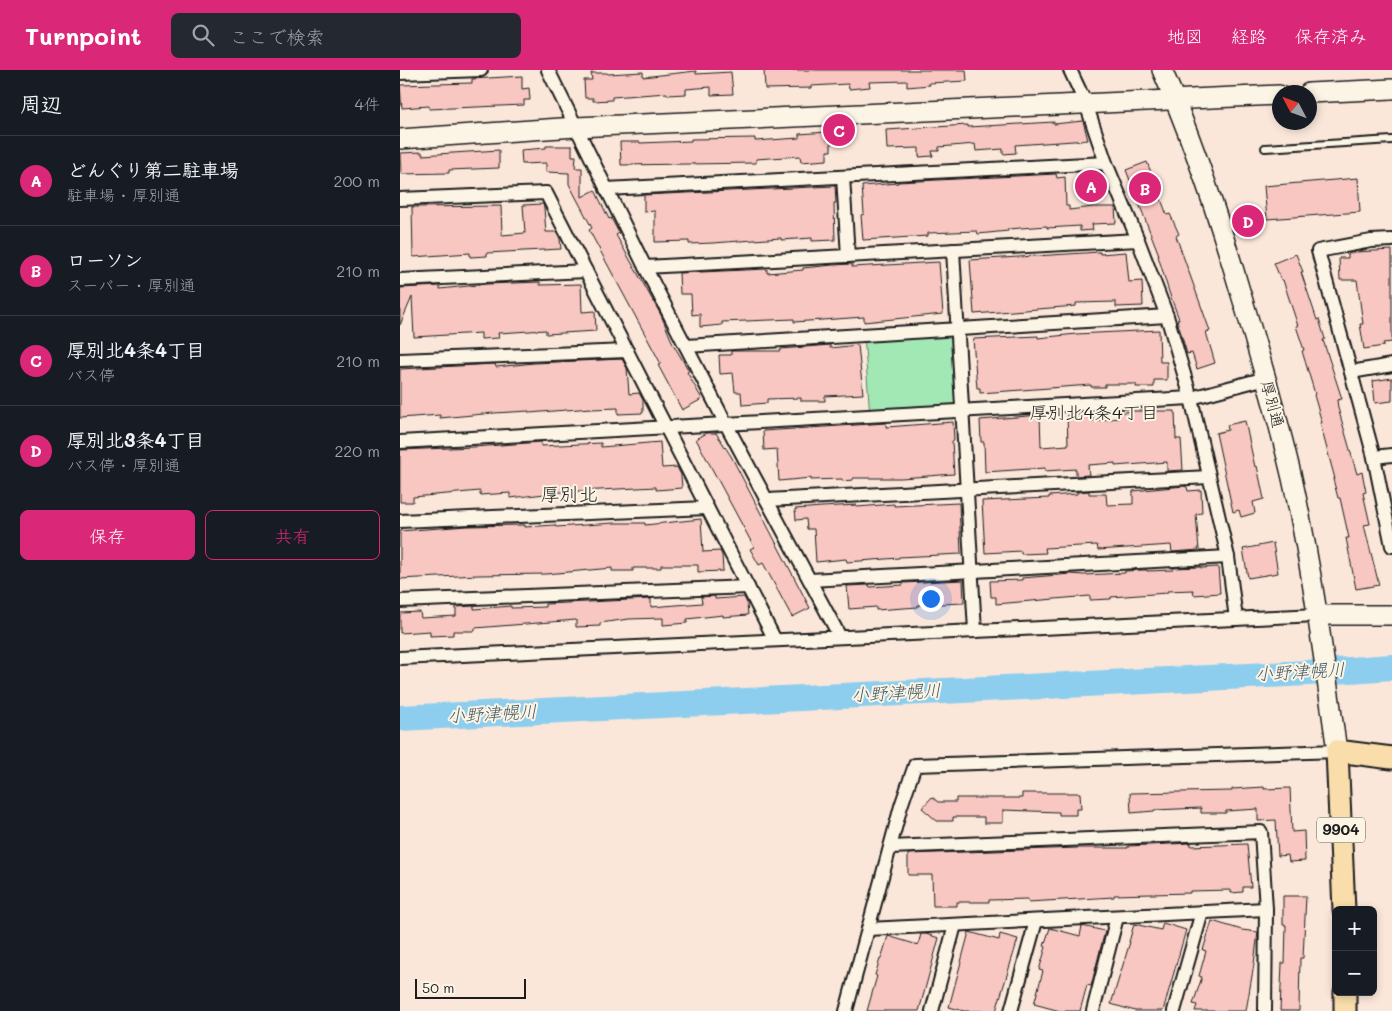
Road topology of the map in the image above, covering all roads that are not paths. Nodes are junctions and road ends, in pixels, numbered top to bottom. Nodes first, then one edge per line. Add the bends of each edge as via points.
1 (481, 70) edge
2 (548, 70) edge
3 (1070, 70) edge
4 (1162, 70) edge
5 (400, 73) edge
6 (1392, 89) edge
7 (1317, 94) edge
8 (1272, 95) edge
9 (1176, 100) junction
10 (1086, 104) junction
11 (576, 127) junction
12 (400, 139) edge
13 (1392, 140) edge
14 (1264, 148) dead end
15 (1106, 163) junction
16 (842, 177) junction
17 (606, 189) junction
18 (400, 199) edge
19 (1138, 240) junction
20 (1392, 240) edge
21 (953, 250) junction
22 (848, 256) junction
23 (645, 266) junction
24 (586, 271) junction
25 (400, 280) edge
26 (1167, 316) junction
27 (958, 329) junction
28 (686, 346) junction
29 (627, 350) junction
30 (400, 360) edge
31 (1392, 365) edge
32 (1351, 372) junction
33 (1266, 378) junction
34 (1191, 398) junction
35 (962, 411) junction
36 (726, 424) junction
37 (666, 427) junction
38 (400, 442) edge
39 (1392, 455) edge
40 (1374, 456) junction
41 (1209, 477) junction
42 (967, 490) junction
43 (767, 500) junction
44 (708, 508) junction
45 (400, 521) edge
46 (1392, 546) edge
47 (1228, 557) junction
48 (972, 571) junction
49 (810, 580) junction
50 (748, 587) junction
51 (400, 601) edge
52 (1318, 615) junction
53 (1392, 615) edge
54 (1236, 619) junction
55 (975, 631) junction
56 (840, 637) junction
57 (775, 640) junction
58 (400, 658) edge
59 (1392, 744) edge
60 (1337, 750) junction
61 (1392, 758) edge
62 (890, 847) junction
63 (1344, 906) edge
64 (1266, 909) junction
65 (1202, 912) junction
66 (1117, 917) junction
67 (1036, 921) junction
68 (956, 925) junction
69 (868, 929) junction
70 (1345, 996) edge
71 (846, 1011) edge
72 (932, 1011) edge
73 (1012, 1011) edge
74 (1094, 1011) edge
75 (1174, 1011) edge
76 (1265, 1011) edge
77 (1344, 1011) edge

1 - 5 street
2 - 11 street
3 - 10 street
4 - 9 street, 厚別通
6 - 7 street
8 - 9 street
9 - 10 street
9 - 33 street, 厚別通 via 1205,178
10 - 11 street
10 - 15 street
11 - 12 street
11 - 17 street
13 - 14 lane
15 - 16 street
15 - 19 street
16 - 17 street
16 - 22 street
17 - 23 street
18 - 24 street via 546,193
19 - 21 street
19 - 26 street
20 - 32 street via 1318,251
21 - 22 street
21 - 27 street
22 - 23 street
23 - 28 street
24 - 25 street
24 - 29 street
26 - 27 street
26 - 34 street
27 - 28 street
27 - 35 street
28 - 36 street
29 - 30 street
29 - 37 street
31 - 32 street
32 - 40 street
33 - 34 street
33 - 52 street, 厚別通 via 1292,478
34 - 35 street
34 - 41 street
35 - 36 street
35 - 42 street
36 - 37 street
36 - 43 street
37 - 38 street
37 - 44 street
39 - 40 street
40 - 46 street
41 - 42 street
41 - 47 street
42 - 43 street
42 - 48 street
43 - 49 street
44 - 45 street
44 - 50 street
47 - 48 street
47 - 54 street
48 - 49 street
48 - 55 street
49 - 56 street
50 - 51 street
50 - 57 street
52 - 53 street
52 - 54 street
52 - 60 street, 厚別通
54 - 55 street
55 - 56 street
56 - 57 street
57 - 58 street
59 - 60 main road
60 - 61 main road
60 - 62 street via 915,765
60 - 63 main road, 9904
62 - 64 street via 1261,832
62 - 69 street
64 - 65 street
64 - 76 street
65 - 66 street
65 - 75 street
66 - 67 street
66 - 74 street
67 - 68 street
67 - 73 street
68 - 69 street
68 - 72 street
69 - 71 street
70 - 77 main road

